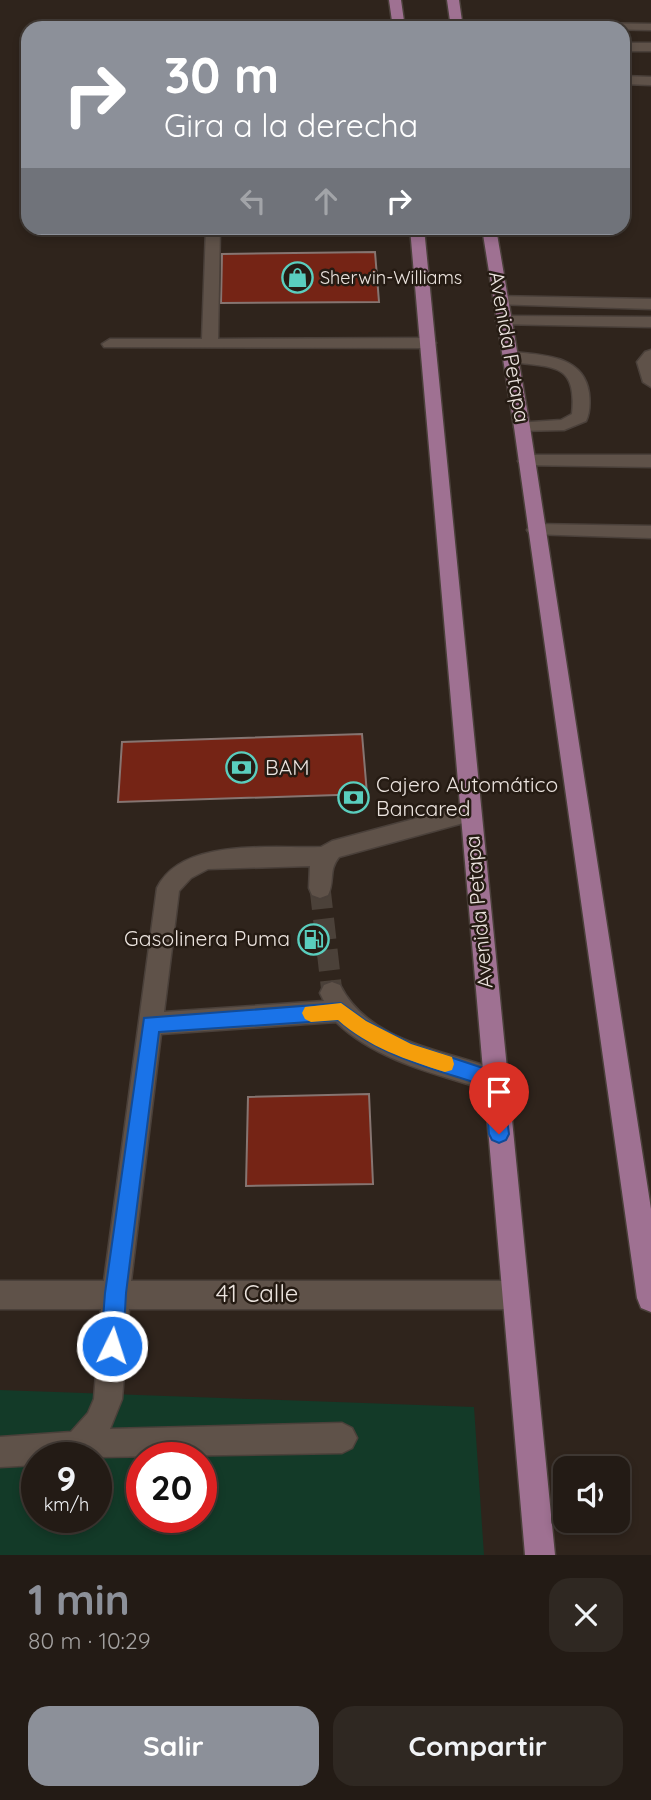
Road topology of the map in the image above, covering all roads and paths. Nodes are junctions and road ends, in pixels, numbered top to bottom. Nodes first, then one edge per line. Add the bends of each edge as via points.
1 (395, 0) edge
2 (453, 0) edge
3 (398, 21) edge
4 (456, 21) edge
5 (630, 27) edge
6 (651, 27) edge
7 (630, 47) edge
8 (651, 47) edge
9 (630, 80) edge
10 (651, 81) edge
11 (213, 235) edge
12 (418, 235) edge
13 (490, 235) edge
14 (651, 304) edge
15 (502, 311) junction
16 (651, 322) edge
17 (428, 343) junction
18 (110, 344) dead end
19 (210, 344) junction
20 (651, 355) edge
21 (512, 357) junction
22 (651, 382) edge
23 (522, 427) junction
24 (527, 461) junction
25 (651, 461) edge
26 (536, 530) junction
27 (651, 532) edge
28 (470, 813) junction
29 (325, 856) junction
30 (320, 888) tunnel mouth
31 (150, 1024) junction
32 (494, 1080) junction
33 (116, 1293) junction
34 (0, 1294) edge
35 (514, 1295) junction
36 (651, 1298) edge
37 (342, 1438) dead end
38 (81, 1442) edge
39 (112, 1443) edge
40 (21, 1451) edge
41 (0, 1452) edge
42 (540, 1555) edge

1 - 3 main road
2 - 4 main road
5 - 6 street
7 - 8 street
9 - 10 street
11 - 19 street
12 - 17 main road, Avenida Petapa
13 - 15 main road, Avenida Petapa
14 - 15 street
15 - 16 street
15 - 21 main road, Avenida Petapa
17 - 19 street
17 - 28 main road, Avenida Petapa
18 - 19 street
20 - 22 street via 645,362
21 - 23 main road, Avenida Petapa
21 - 23 street via 554,361 576,374 584,395 580,417 564,425
23 - 24 main road, Avenida Petapa
24 - 25 street
24 - 26 main road, Avenida Petapa
26 - 27 street
26 - 36 main road, Avenida Petapa
28 - 29 street via 332,850
28 - 32 main road, Avenida Petapa
29 - 30 street
29 - 31 street via 206,860 183,871 168,888
31 - 32 street via 337,1002 359,1027 407,1051
31 - 33 street
32 - 35 main road, Avenida Petapa
33 - 34 street, 41 Calle
33 - 35 street, 41 Calle
33 - 38 street via 108,1399 98,1423
35 - 42 main road, Avenida Petapa
37 - 39 street
40 - 41 street

